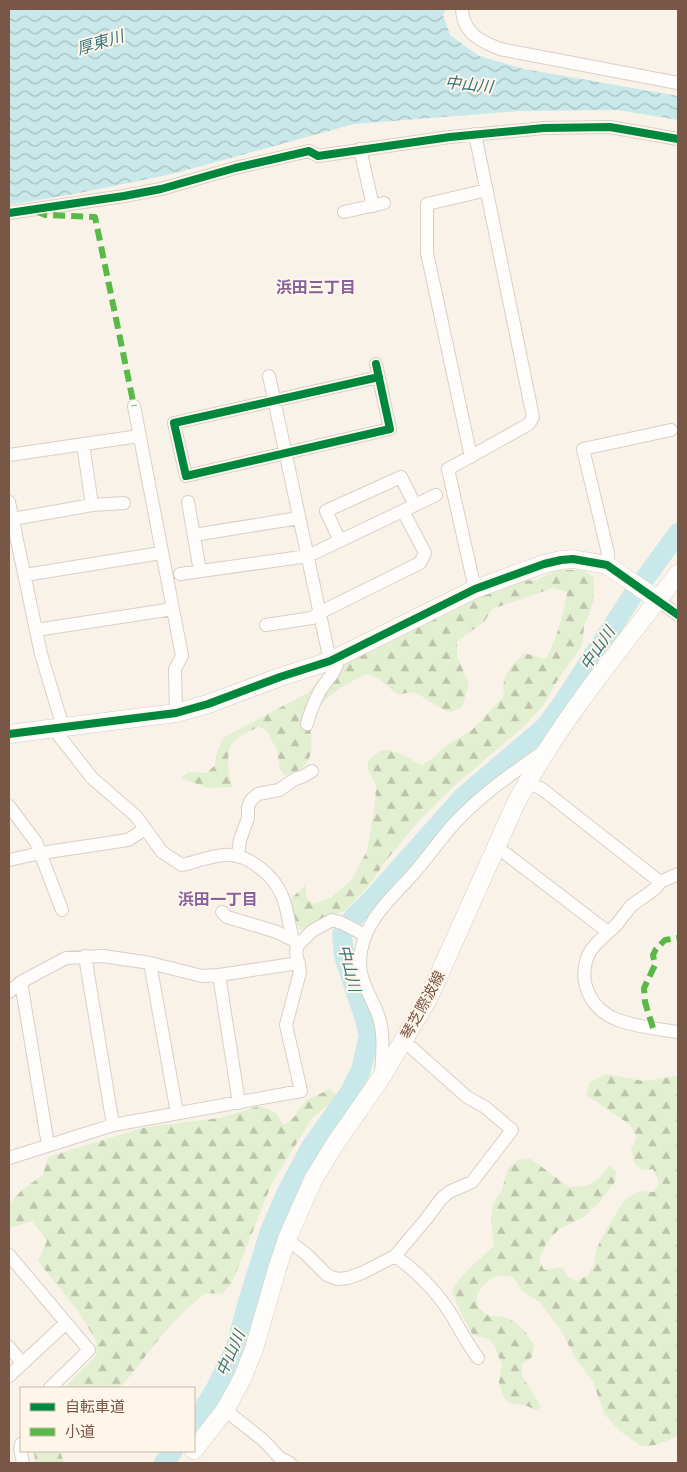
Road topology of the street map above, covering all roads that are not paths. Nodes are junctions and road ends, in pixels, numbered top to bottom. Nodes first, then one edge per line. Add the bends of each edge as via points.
1 (462, 9) edge
2 (678, 83) edge
3 (475, 134) junction
4 (678, 138) edge
5 (360, 149) junction
6 (487, 190) junction
7 (344, 212) dead end
8 (9, 213) edge
9 (376, 364) dead end
10 (270, 376) dead end
11 (379, 377) junction
12 (275, 401) junction
13 (134, 406) dead end
14 (671, 430) dead end
15 (139, 436) junction
16 (82, 444) junction
17 (286, 454) junction
18 (9, 455) edge
19 (471, 457) junction
20 (436, 495) dead end
21 (9, 502) edge
22 (188, 502) dead end
23 (124, 503) dead end
24 (92, 505) junction
25 (415, 505) junction
26 (403, 511) junction
27 (300, 518) junction
28 (13, 519) junction
29 (194, 535) junction
30 (340, 541) junction
31 (161, 554) junction
32 (308, 556) junction
33 (606, 565) junction
34 (200, 571) junction
35 (180, 574) dead end
36 (678, 574) edge
37 (25, 575) junction
38 (475, 589) junction
39 (646, 591) junction
40 (173, 608) junction
41 (320, 613) junction
42 (678, 615) edge
43 (266, 624) dead end
44 (36, 630) junction
45 (334, 659) junction
46 (176, 713) junction
47 (306, 724) dead end
48 (58, 728) junction
49 (9, 734) edge
50 (547, 750) junction
51 (312, 771) dead end
52 (528, 782) junction
53 (9, 806) edge
54 (145, 829) junction
55 (497, 847) junction
56 (41, 853) junction
57 (238, 855) junction
58 (9, 860) edge
59 (677, 876) edge
60 (660, 882) junction
61 (62, 910) dead end
62 (222, 912) dead end
63 (608, 932) junction
64 (360, 933) junction
65 (295, 942) junction
66 (85, 956) junction
67 (150, 963) junction
68 (298, 963) junction
69 (219, 975) junction
70 (21, 982) junction
71 (9, 992) edge
72 (678, 1032) edge
73 (404, 1041) junction
74 (381, 1078) junction
75 (239, 1103) junction
76 (176, 1113) junction
77 (113, 1126) junction
78 (48, 1145) junction
79 (9, 1158) edge
80 (287, 1239) junction
81 (9, 1255) edge
82 (394, 1256) junction
83 (66, 1323) junction
84 (9, 1347) edge
85 (478, 1358) dead end
86 (22, 1363) junction
87 (9, 1376) edge
88 (51, 1387) edge
89 (225, 1410) junction
90 (195, 1449) edge
91 (192, 1452) edge
92 (183, 1463) edge
93 (290, 1463) edge

1 - 2 street via 462,19 470,32 500,49
3 - 4 street via 610,127
3 - 5 street
3 - 6 street
5 - 7 street via 378,204
5 - 8 street via 318,156 309,151 152,190
6 - 19 street via 533,417 528,424
6 - 19 street via 427,204 427,253
9 - 11 street
10 - 12 street
11 - 12 street
11 - 17 street via 390,429
12 - 17 street
12 - 17 street via 174,424 186,476
13 - 15 street
14 - 33 street via 584,449 608,553
15 - 16 street
15 - 31 street
16 - 18 street
16 - 24 street
17 - 27 street
19 - 38 street via 448,470
20 - 25 street
21 - 28 street
22 - 29 street
23 - 24 street
24 - 28 street
25 - 26 street
25 - 30 street via 401,477 326,511
26 - 30 street
26 - 41 street via 425,553 420,564
27 - 29 street
27 - 32 street
28 - 37 street
29 - 34 street
30 - 32 street
31 - 37 street
31 - 40 street
32 - 34 street
32 - 41 street
33 - 38 main road via 561,560
33 - 39 main road
34 - 35 street
36 - 39 main road, 琴芝際波線
37 - 44 street
38 - 45 main road
39 - 42 street
39 - 50 main road, 琴芝際波線
40 - 44 street
40 - 46 street via 182,656 175,669
41 - 43 street via 312,618
41 - 45 street
44 - 48 street
45 - 46 main road
45 - 47 street via 336,671 312,706
46 - 48 main road
48 - 49 main road
48 - 54 street via 92,778 136,816
50 - 52 main road, 琴芝際波線
50 - 64 street via 490,790 452,826
51 - 57 street via 279,790 258,794 251,800
52 - 55 main road, 琴芝際波線
52 - 60 street via 542,789
53 - 56 street
54 - 56 street via 128,840
54 - 57 street via 162,852 182,865 223,855
55 - 63 street
55 - 73 main road, 琴芝際波線 via 429,997
56 - 58 street
56 - 61 street
57 - 65 street via 254,863 271,878 283,896
59 - 60 street
60 - 63 street
62 - 65 street via 227,917 277,932
63 - 72 street via 587,958 585,983 589,996 606,1015 617,1020
64 - 65 street via 332,920
64 - 74 street via 363,980 382,1030
65 - 68 street
66 - 67 street
66 - 70 street via 66,958
66 - 77 street
67 - 69 street via 202,976
67 - 76 street
68 - 69 street
68 - 75 street via 300,972 286,1025 301,1091
69 - 75 street
70 - 71 street
70 - 78 street
73 - 74 main road, 琴芝際波線
73 - 82 street via 467,1097 485,1107 512,1130 472,1182 441,1199
74 - 80 main road, 琴芝際波線 via 313,1180
75 - 76 street
76 - 77 street
77 - 78 street
78 - 79 street
80 - 82 street via 327,1275 337,1279 362,1273
80 - 89 main road, 琴芝際波線 via 254,1349
81 - 83 street
82 - 85 street via 410,1267 446,1308
83 - 86 street
83 - 88 street via 88,1350
84 - 86 street
86 - 87 street
89 - 90 main road, 琴芝際波線
89 - 93 street
91 - 92 main road, 琴芝際波線

